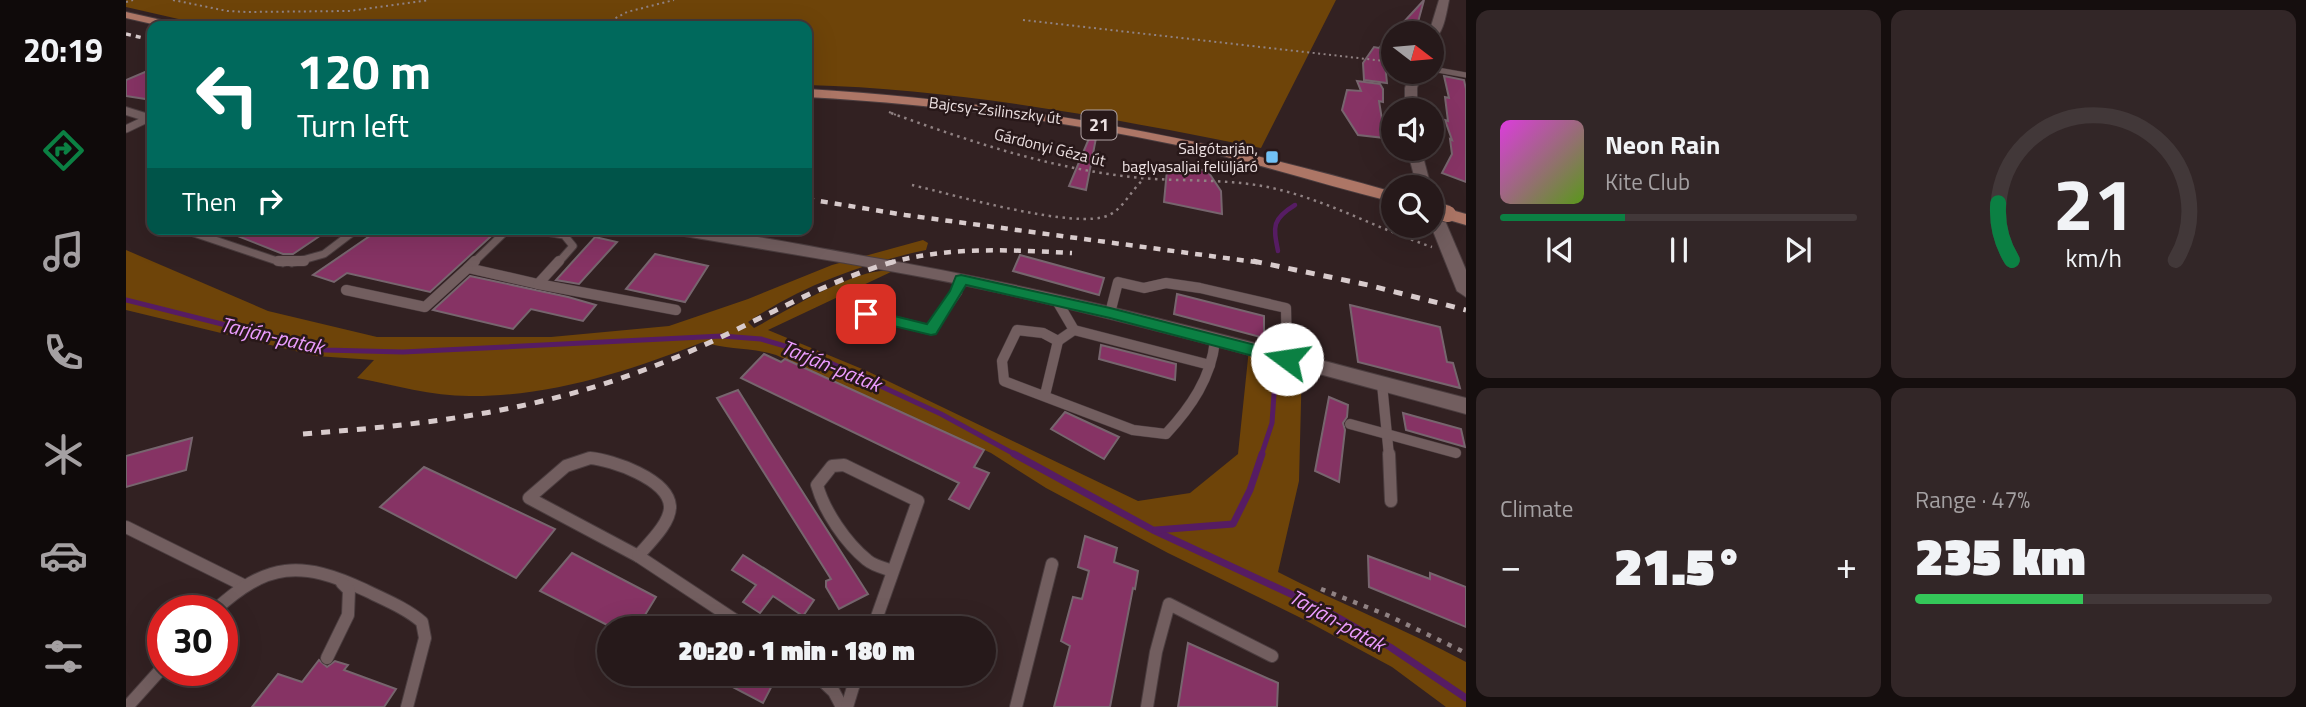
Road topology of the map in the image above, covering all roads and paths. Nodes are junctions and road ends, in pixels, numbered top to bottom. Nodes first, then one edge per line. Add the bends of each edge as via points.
1 (134, 0) edge
2 (173, 0) edge
3 (429, 0) edge
4 (674, 0) edge
5 (1444, 0) edge
6 (126, 2) edge
7 (126, 15) edge
8 (1023, 20) dead end
9 (153, 21) edge
10 (608, 21) edge
11 (1440, 21) edge
12 (1381, 61) edge
13 (1444, 71) edge
14 (1466, 75) edge
15 (812, 93) edge
16 (126, 111) edge
17 (884, 111) dead end
18 (147, 117) edge
19 (147, 120) edge
20 (126, 129) edge
21 (1145, 179) junction
22 (912, 185) dead end
23 (1381, 194) edge
24 (1444, 213) edge
25 (1466, 219) edge
26 (200, 235) edge
27 (350, 235) edge
28 (502, 235) edge
29 (568, 235) edge
30 (708, 235) edge
31 (1444, 235) edge
32 (1450, 253) junction
33 (468, 268) junction
34 (961, 279) junction
35 (538, 284) junction
36 (346, 290) dead end
37 (1466, 291) edge
38 (1058, 301) junction
39 (676, 310) dead end
40 (1110, 313) junction
41 (866, 314) dead end
42 (1074, 330) junction
43 (1058, 341) junction
44 (1215, 341) junction
45 (1287, 359) junction
46 (1210, 365) junction
47 (1382, 384) junction
48 (1045, 396) junction
49 (1466, 406) edge
50 (1350, 424) dead end
51 (1388, 435) junction
52 (1456, 453) dead end
53 (1391, 501) dead end
54 (126, 527) edge
55 (638, 556) junction
56 (1052, 564) dead end
57 (893, 571) junction
58 (340, 580) junction
59 (245, 586) junction
60 (1321, 589) dead end
61 (234, 595) edge
62 (729, 616) edge
63 (877, 616) edge
64 (1466, 653) edge
65 (1272, 656) dead end
66 (327, 658) dead end
67 (147, 685) edge
68 (828, 686) edge
69 (852, 686) edge
70 (127, 707) edge
71 (407, 707) edge
72 (844, 707) edge
73 (1016, 707) edge
74 (1147, 707) edge

1 - 6 path
2 - 3 path via 247,12 349,11
4 - 10 path via 631,9
5 - 11 street
7 - 9 main road
8 - 12 path
13 - 14 lane
15 - 23 main road, Bajcsy-Zsilinszky út / 21 via 969,105 1087,123 1240,156
16 - 18 street
17 - 21 path, Gárdonyi Géza út via 1023,155
19 - 20 lane
21 - 22 path via 1114,213 1082,219
21 - 32 path, Gárdonyi Géza út via 1274,188
24 - 25 main road
26 - 27 lane via 297,264 313,260
28 - 33 lane
29 - 35 lane via 573,246
30 - 34 street
31 - 32 street
32 - 37 street
33 - 35 lane
33 - 36 lane via 425,307
34 - 38 street
34 - 41 lane via 931,330
35 - 39 lane
38 - 40 street
38 - 42 lane
40 - 44 street
40 - 45 lane via 1118,282 1144,288 1166,284 1200,288 1265,303 1286,309
42 - 43 lane
42 - 46 lane
43 - 48 lane
43 - 48 lane via 1043,333 1017,330 1000,372 1004,381
44 - 45 street
44 - 46 lane
45 - 47 street
46 - 48 lane via 1185,415 1166,434 1133,430
47 - 49 street
47 - 51 lane
50 - 51 lane
51 - 52 lane
51 - 53 lane
54 - 59 lane
55 - 55 lane via 667,519 670,506 663,492 626,466 600,458 576,460 557,470 529,498
55 - 62 lane
56 - 73 lane
57 - 57 lane via 918,501 845,465 832,466 821,477 817,491 859,553
57 - 63 lane
58 - 59 lane via 307,569 280,568
58 - 66 lane via 349,590 348,615
58 - 71 lane via 422,622 425,638
59 - 61 lane
60 - 64 path
65 - 74 lane via 1169,604
67 - 70 lane
68 - 72 lane
69 - 72 lane

